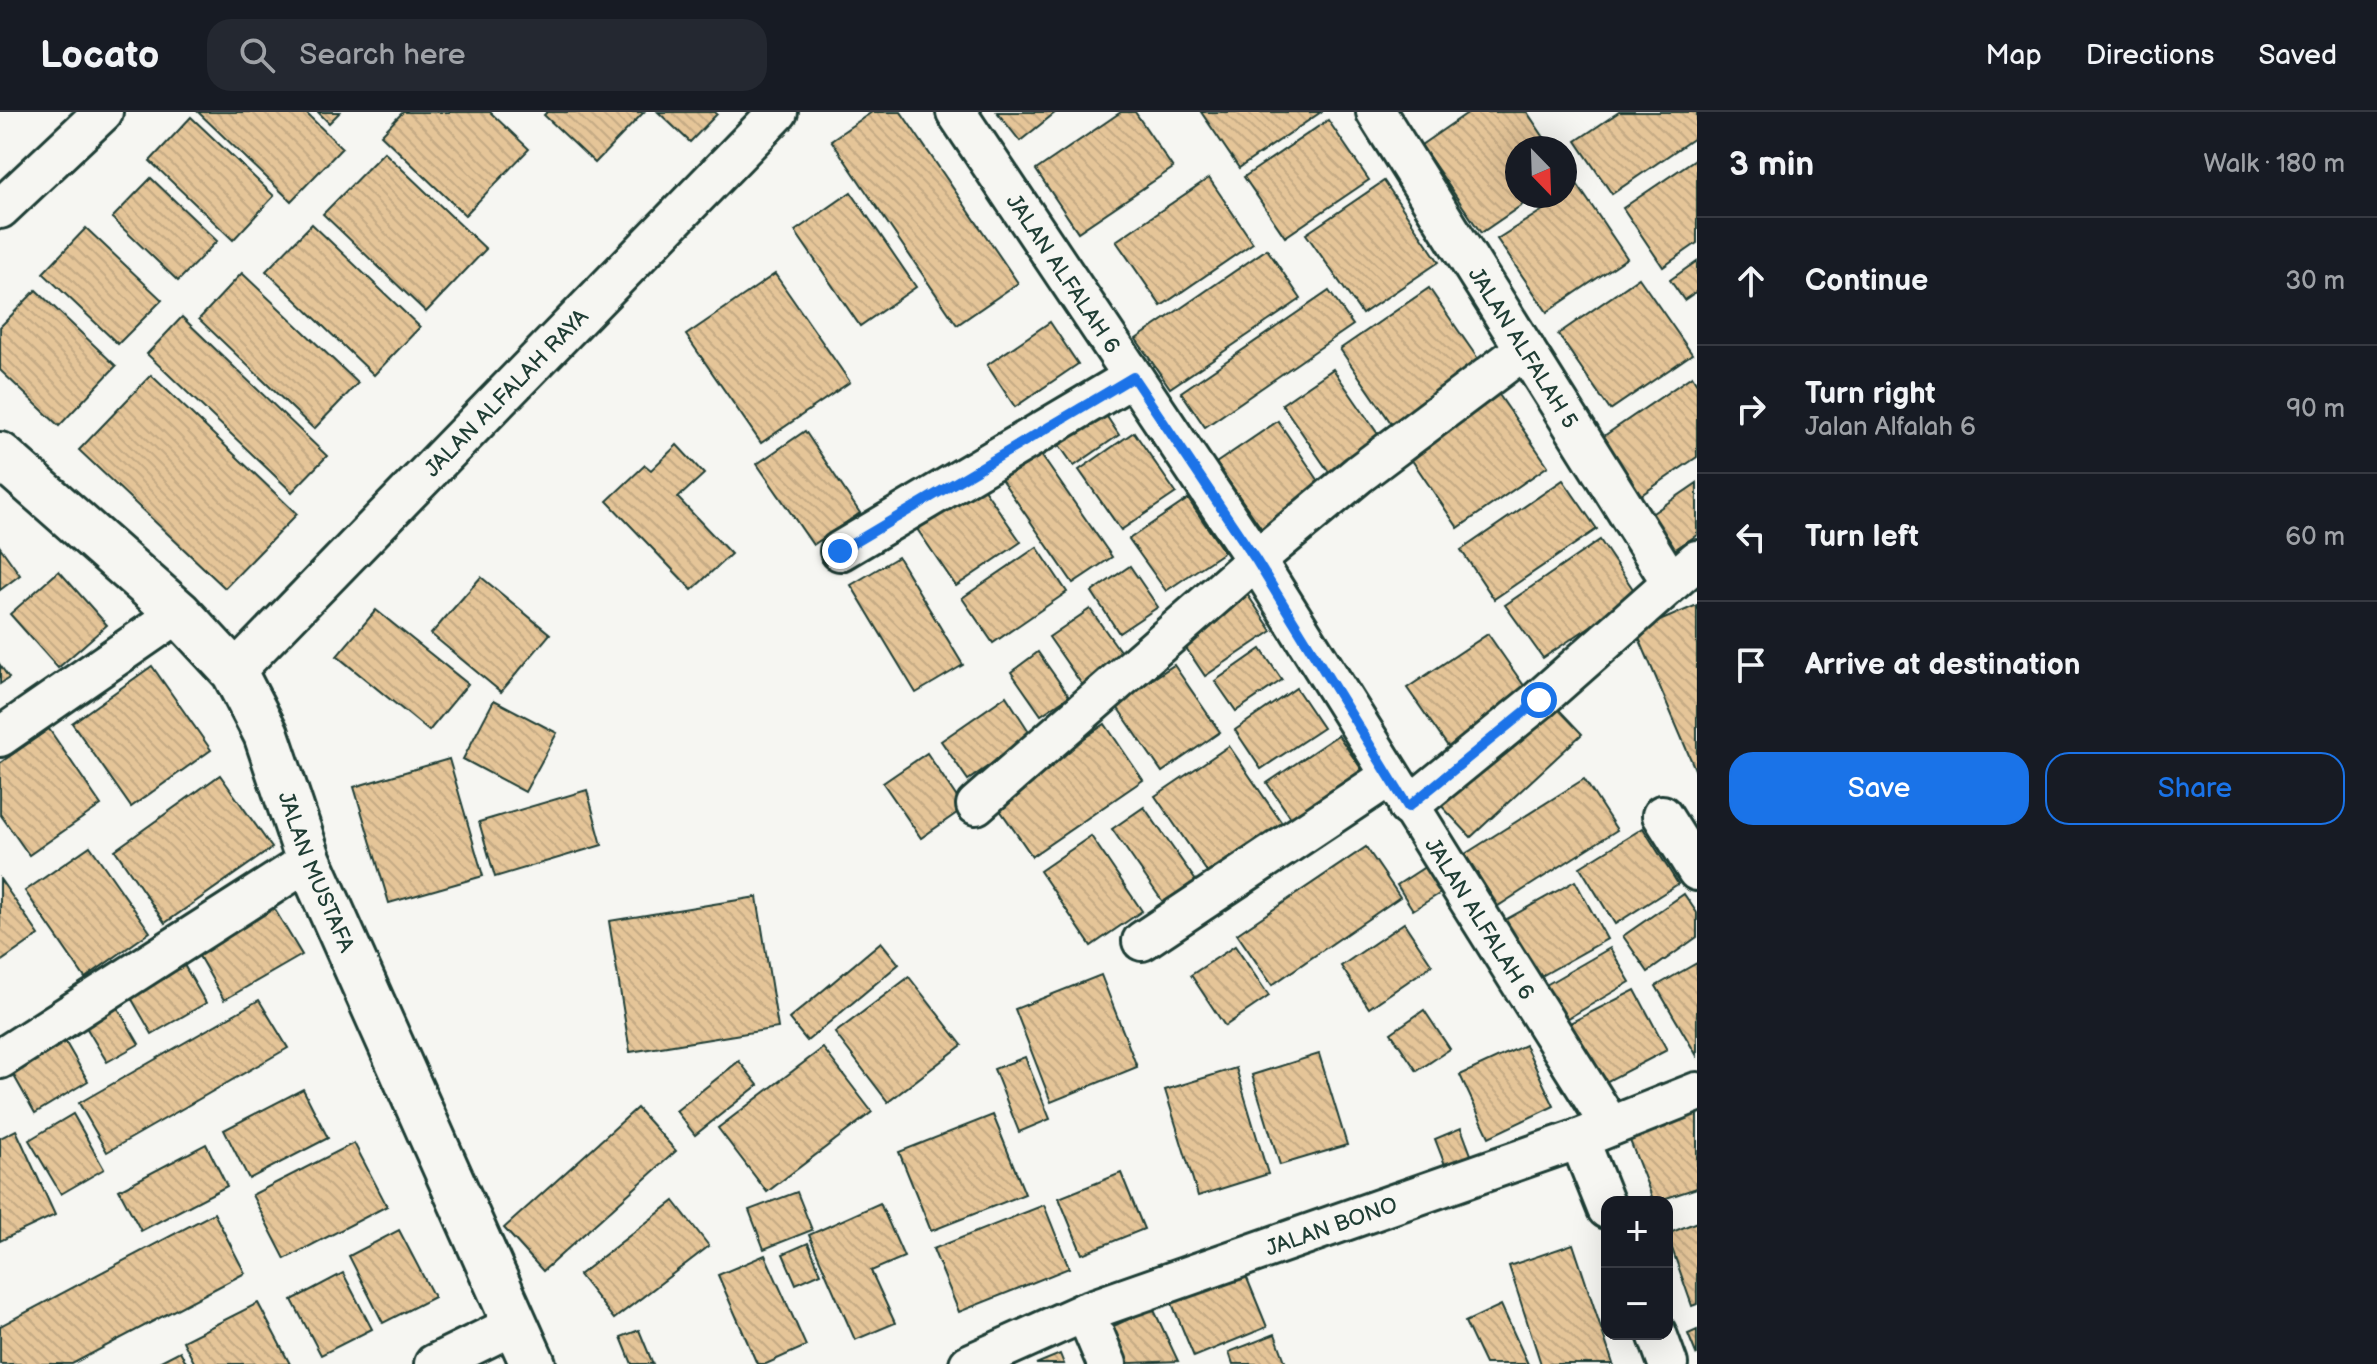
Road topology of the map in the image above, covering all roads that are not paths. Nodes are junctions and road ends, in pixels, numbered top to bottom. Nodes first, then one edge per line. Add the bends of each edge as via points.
1 (103, 112) edge
2 (778, 112) edge
3 (956, 112) edge
4 (1376, 112) edge
5 (0, 209) edge
6 (1525, 349) junction
7 (1133, 377) junction
8 (0, 455) edge
9 (840, 551) dead end
10 (1256, 560) junction
11 (1684, 571) edge
12 (179, 613) junction
13 (234, 672) junction
14 (0, 737) edge
15 (1399, 792) junction
16 (976, 805) dead end
17 (1662, 815) dead end
18 (309, 861) junction
19 (1697, 871) edge
20 (1142, 941) dead end
21 (0, 1059) edge
22 (1697, 1092) edge
23 (1594, 1132) junction
24 (1605, 1196) edge
25 (1085, 1312) junction
26 (516, 1324) junction
27 (1659, 1340) edge
28 (434, 1364) edge
29 (533, 1364) edge
30 (969, 1364) edge
31 (1107, 1364) edge
32 (1668, 1364) edge

1 - 5 street
2 - 13 street, JALAN ALFALAH RAYA
3 - 7 street, JALAN ALFALAH 6
4 - 6 street, JALAN ALFALAH 5
6 - 10 street via 1359,474
6 - 11 street, JALAN ALFALAH 5
7 - 9 street
7 - 10 street, JALAN ALFALAH 6
8 - 12 street, JALAN MUSTAFA
10 - 15 street, JALAN ALFALAH 6
10 - 16 street
11 - 15 street via 1539,700
12 - 13 street, JALAN MUSTAFA
12 - 14 street
13 - 18 street, JALAN MUSTAFA via 266,734
15 - 20 street
15 - 23 street, JALAN ALFALAH 6
17 - 19 street
18 - 21 street
18 - 26 street, JALAN MUSTAFA
22 - 23 street, JALAN BONO
23 - 24 street, JALAN ALFALAH 6
23 - 25 street, JALAN BONO
25 - 30 street, JALAN BONO
25 - 31 street
26 - 28 street
26 - 29 street, JALAN MUSTAFA
27 - 32 street

